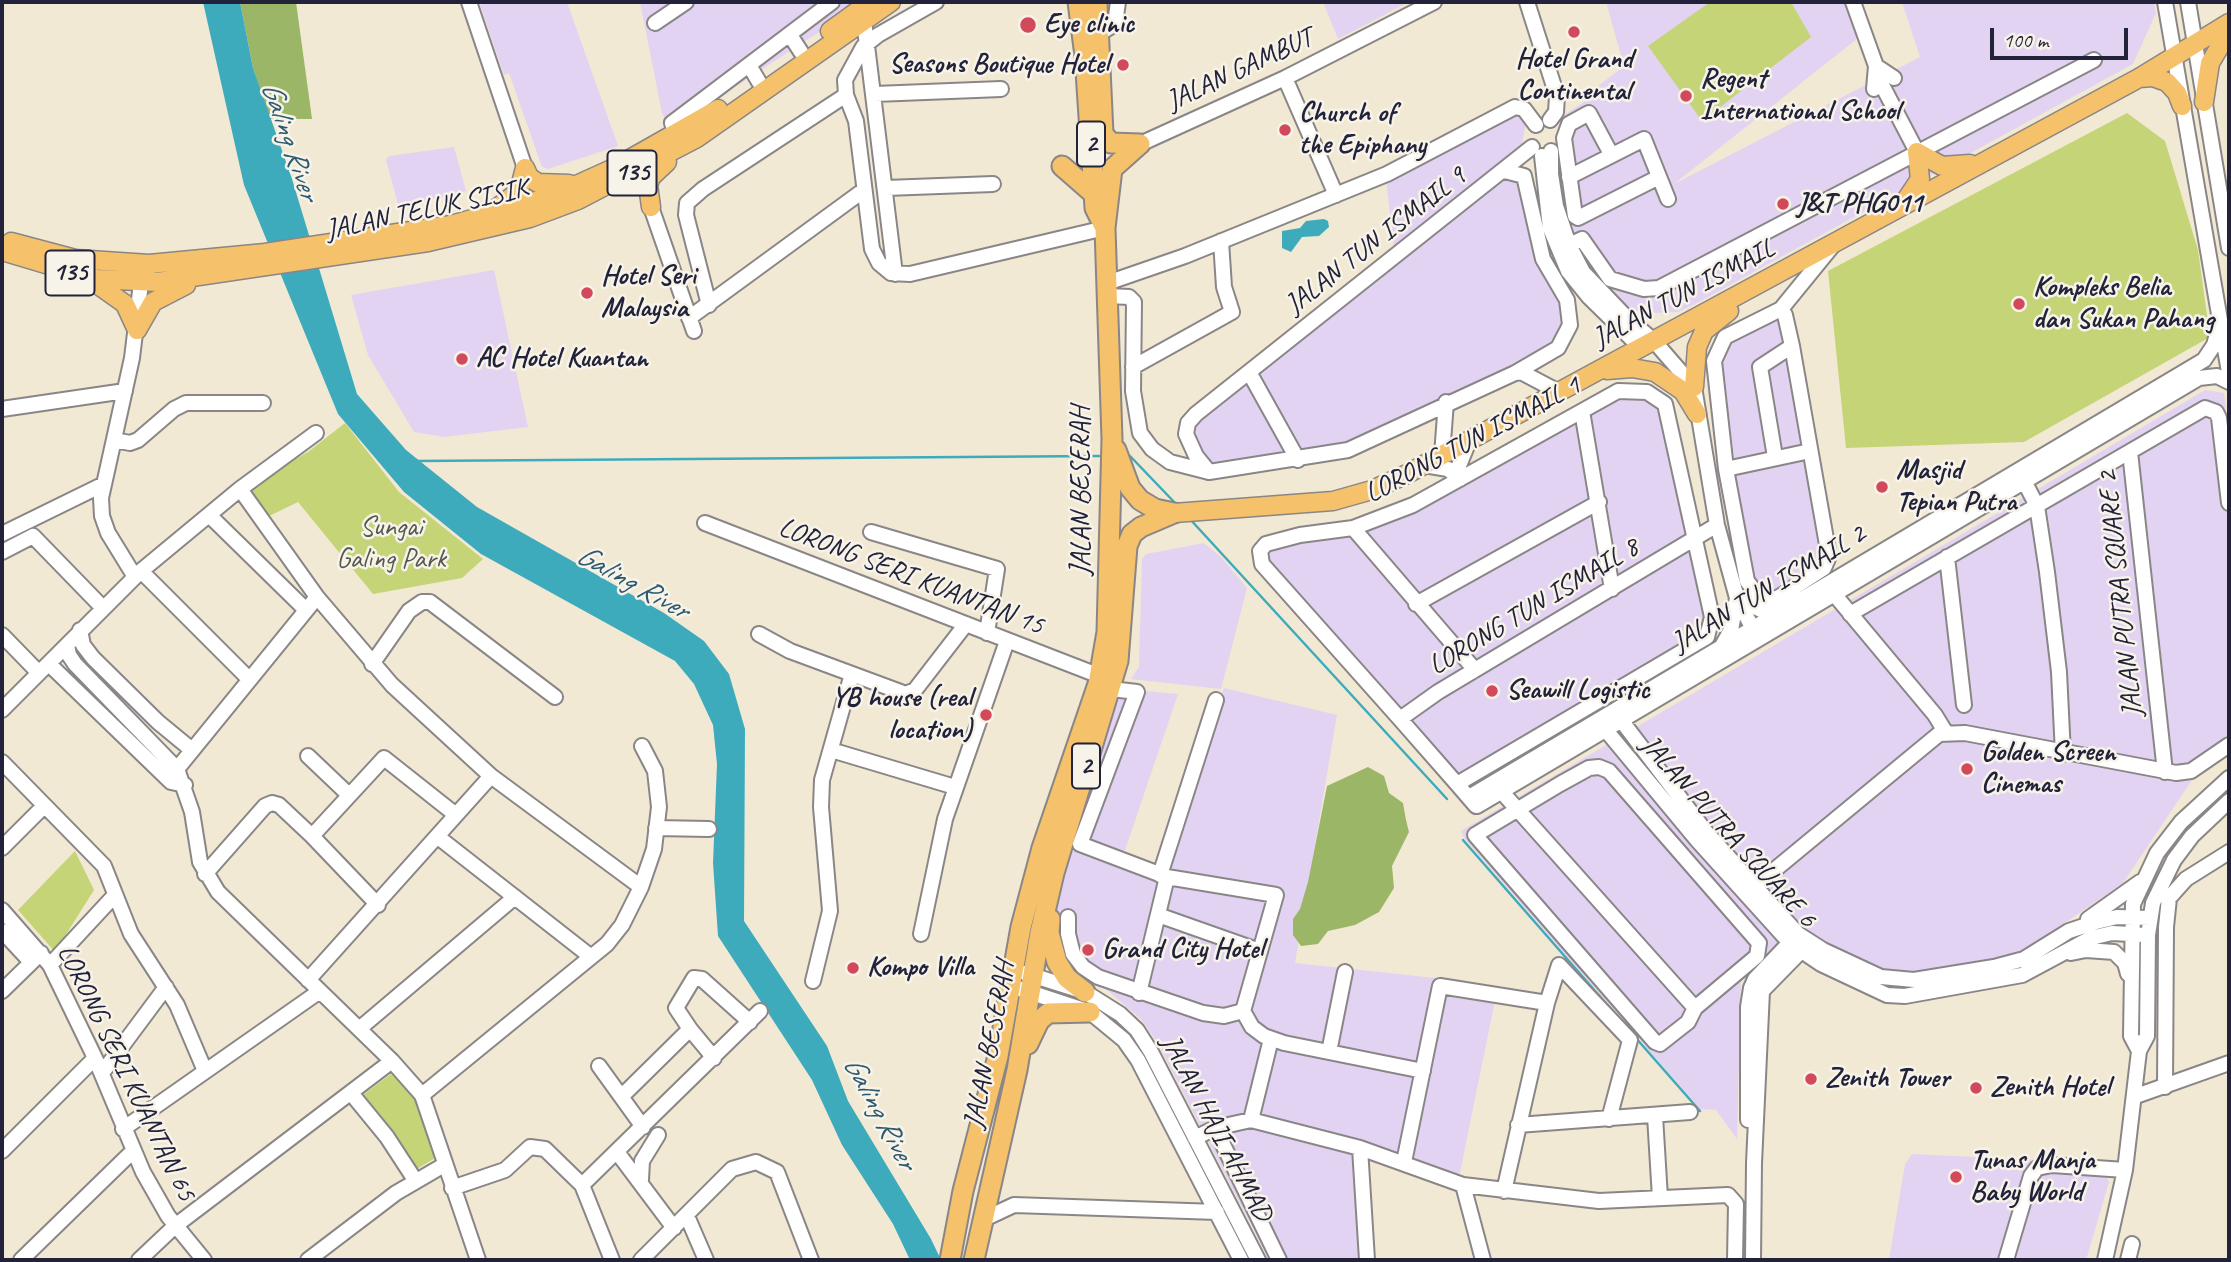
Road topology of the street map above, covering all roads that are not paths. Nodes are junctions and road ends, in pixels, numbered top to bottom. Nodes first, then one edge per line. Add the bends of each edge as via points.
1 (469, 2) edge
2 (686, 2) edge
3 (832, 2) edge
4 (870, 2) edge
5 (891, 2) edge
6 (936, 2) edge
7 (1072, 2) edge
8 (1078, 2) edge
9 (1097, 2) edge
10 (1118, 2) edge
11 (1434, 2) edge
12 (1528, 2) edge
13 (1853, 2) edge
14 (2165, 2) edge
15 (2188, 2) edge
16 (864, 21) junction
17 (655, 23) dead end
18 (2229, 23) edge
19 (838, 25) junction
20 (2229, 31) edge
21 (1100, 33) junction
22 (790, 35) junction
23 (869, 43) junction
24 (2195, 45) junction
25 (801, 52) junction
26 (1085, 56) junction
27 (2173, 59) junction
28 (2094, 60) dead end
29 (749, 65) junction
30 (1285, 78) junction
31 (2139, 78) junction
32 (759, 82) junction
33 (1001, 89) dead end
34 (846, 94) junction
35 (874, 94) junction
36 (2204, 102) junction
37 (2182, 106) junction
38 (877, 112) junction
39 (1543, 122) junction
40 (674, 129) junction
41 (697, 138) junction
42 (1140, 144) junction
43 (1547, 147) junction
44 (1917, 152) junction
45 (1611, 154) junction
46 (1987, 160) junction
47 (1062, 166) dead end
48 (525, 168) junction
49 (1505, 171) junction
50 (596, 176) junction
51 (1524, 176) junction
52 (1569, 177) junction
53 (1659, 177) junction
54 (993, 184) dead end
55 (886, 188) junction
56 (864, 190) junction
57 (1094, 194) junction
58 (1336, 195) junction
59 (1668, 199) dead end
60 (578, 200) junction
61 (651, 207) junction
62 (1899, 208) junction
63 (1548, 216) junction
64 (480, 218) junction
65 (2227, 219) edge
66 (1532, 221) junction
67 (1105, 228) junction
68 (2, 239) edge
69 (1222, 241) junction
70 (1576, 242) junction
71 (1835, 243) junction
72 (2229, 248) edge
73 (334, 250) junction
74 (2, 253) edge
75 (266, 260) junction
76 (193, 261) junction
77 (895, 274) junction
78 (80, 275) junction
79 (215, 275) junction
80 (1763, 282) junction
81 (141, 283) junction
82 (1108, 289) junction
83 (709, 304) junction
84 (1781, 309) junction
85 (2220, 323) junction
86 (137, 330) junction
87 (1648, 344) junction
88 (1792, 346) junction
89 (1133, 360) junction
90 (1109, 363) junction
91 (2229, 372) edge
92 (1249, 373) junction
93 (1515, 373) junction
94 (1593, 373) junction
95 (2229, 382) edge
96 (1694, 387) junction
97 (125, 391) junction
98 (1559, 392) junction
99 (1446, 402) junction
100 (263, 403) dead end
101 (2, 409) edge
102 (1582, 411) junction
103 (1697, 414) junction
104 (316, 433) dead end
105 (1112, 439) junction
106 (114, 440) junction
107 (1469, 441) junction
108 (1810, 451) junction
109 (2130, 452) junction
110 (1442, 455) junction
111 (1774, 457) junction
112 (1298, 460) junction
113 (1424, 465) junction
114 (1726, 469) junction
115 (1209, 472) junction
116 (2022, 476) junction
117 (1460, 479) junction
118 (104, 485) junction
119 (240, 489) junction
120 (1599, 502) junction
121 (2229, 503) edge
122 (2037, 506) junction
123 (1177, 513) junction
124 (209, 515) junction
125 (705, 523) dead end
126 (1717, 525) junction
127 (1353, 528) junction
128 (871, 532) dead end
129 (2, 534) edge
130 (1696, 540) junction
131 (2, 552) edge
132 (1947, 557) junction
133 (138, 574) junction
134 (1826, 583) junction
135 (1612, 589) junction
136 (317, 597) junction
137 (1737, 598) junction
138 (1416, 604) junction
139 (103, 608) junction
140 (306, 610) junction
141 (1782, 610) junction
142 (1850, 614) junction
143 (965, 624) junction
144 (80, 630) junction
145 (987, 633) junction
146 (759, 634) dead end
147 (2, 635) edge
148 (1760, 636) junction
149 (1007, 640) junction
150 (67, 645) junction
151 (1722, 646) junction
152 (372, 664) junction
153 (44, 669) junction
154 (1475, 670) junction
155 (852, 674) junction
156 (250, 679) junction
157 (1105, 683) junction
158 (555, 697) dead end
159 (1216, 700) dead end
160 (1964, 705) dead end
161 (2, 710) edge
162 (1400, 719) junction
163 (1621, 720) junction
164 (1601, 725) junction
165 (1946, 733) junction
166 (2229, 745) edge
167 (642, 747) dead end
168 (192, 750) junction
169 (831, 750) junction
170 (2063, 754) junction
171 (308, 756) dead end
172 (2, 762) edge
173 (2165, 772) junction
174 (491, 776) junction
175 (2229, 778) edge
176 (177, 779) junction
177 (1457, 784) junction
178 (955, 787) junction
179 (1502, 791) junction
180 (349, 794) junction
181 (1473, 801) junction
182 (2229, 801) edge
183 (44, 806) junction
184 (1518, 809) junction
185 (456, 815) junction
186 (656, 828) junction
187 (709, 830) dead end
188 (312, 836) junction
189 (438, 837) junction
190 (1697, 839) junction
191 (2, 848) edge
192 (2229, 852) edge
193 (1681, 853) junction
194 (1054, 873) junction
195 (205, 874) junction
196 (1163, 876) junction
197 (2142, 881) junction
198 (641, 887) junction
199 (1750, 890) junction
200 (114, 896) junction
201 (515, 897) junction
202 (378, 905) junction
203 (2, 911) edge
204 (1158, 915) junction
205 (1068, 917) dead end
206 (2132, 918) junction
207 (2149, 919) junction
208 (2, 931) edge
209 (2069, 931) junction
210 (921, 934) dead end
211 (2131, 934) junction
212 (2148, 935) junction
213 (1799, 943) junction
214 (1260, 951) junction
215 (590, 956) junction
216 (36, 957) junction
217 (2055, 957) junction
218 (50, 965) junction
219 (1745, 966) junction
220 (1345, 972) dead end
221 (1755, 979) junction
222 (308, 980) junction
223 (1906, 980) junction
224 (813, 981) dead end
225 (1022, 981) junction
226 (1112, 984) junction
227 (166, 987) junction
228 (1888, 988) junction
229 (2131, 989) junction
230 (2, 991) edge
231 (320, 991) junction
232 (1085, 992) junction
233 (1139, 993) junction
234 (1905, 996) junction
235 (1547, 1003) junction
236 (1097, 1007) junction
237 (1695, 1008) junction
238 (1243, 1011) junction
239 (690, 1028) junction
240 (359, 1029) junction
241 (1271, 1040) junction
242 (2139, 1051) junction
243 (1329, 1052) junction
244 (95, 1058) junction
245 (714, 1058) junction
246 (392, 1061) junction
247 (2229, 1063) edge
248 (599, 1066) dead end
249 (1017, 1070) junction
250 (205, 1071) junction
251 (1423, 1071) junction
252 (102, 1073) junction
253 (2165, 1087) junction
254 (351, 1093) junction
255 (422, 1095) junction
256 (622, 1096) junction
257 (2136, 1096) junction
258 (1690, 1112) dead end
259 (1655, 1116) junction
260 (1609, 1118) junction
261 (1251, 1120) junction
262 (1518, 1125) junction
263 (643, 1128) junction
264 (1214, 1128) junction
265 (123, 1129) junction
266 (657, 1135) dead end
267 (1195, 1138) junction
268 (3, 1146) edge
269 (1360, 1147) junction
270 (133, 1151) junction
271 (618, 1152) junction
272 (1404, 1162) junction
273 (1754, 1163) junction
274 (444, 1165) junction
275 (2125, 1170) junction
276 (415, 1180) junction
277 (640, 1180) junction
278 (582, 1185) junction
279 (990, 1185) junction
280 (1463, 1185) junction
281 (452, 1188) junction
282 (1504, 1191) junction
283 (1660, 1198) junction
284 (1014, 1205) junction
285 (1217, 1212) junction
286 (687, 1216) junction
287 (1736, 1216) junction
288 (1754, 1216) junction
289 (982, 1220) junction
290 (175, 1226) junction
291 (674, 1227) junction
292 (2132, 1244) dead end
293 (951, 1256) edge
294 (21, 1260) edge
295 (139, 1260) edge
296 (204, 1260) edge
297 (308, 1260) edge
298 (478, 1260) edge
299 (612, 1260) edge
300 (641, 1260) edge
301 (706, 1260) edge
302 (811, 1260) edge
303 (974, 1260) edge
304 (1241, 1260) edge
305 (1258, 1260) edge
306 (1279, 1260) edge
307 (1367, 1260) edge
308 (1483, 1260) edge
309 (1735, 1260) edge
310 (1754, 1260) edge
311 (2006, 1260) edge
312 (2105, 1260) edge
313 (2128, 1260) edge

1 - 48 street
2 - 17 street
3 - 19 street
3 - 22 street
4 - 19 main road, JALAN TELUK SISIK / 135
5 - 16 main road, JALAN TELUK SISIK / 135
6 - 23 street
7 - 26 highway
8 - 26 highway, JALAN BESERAH / 2
9 - 21 highway, 2
10 - 21 street via 1115,24
11 - 30 street, JALAN GAMBUT
12 - 39 street via 1557,96 1556,112
13 - 44 street via 1883,84
14 - 27 street
15 - 24 street
16 - 23 street
16 - 41 main road, JALAN TELUK SISIK / 135
18 - 24 main road, JALAN TUN ISMAIL
19 - 25 main road, JALAN TELUK SISIK / 135
20 - 36 main road via 2210,63
21 - 42 highway, 2 via 1106,139
22 - 25 street
22 - 29 street
23 - 34 street via 845,80
23 - 35 street
24 - 27 main road, JALAN TUN ISMAIL
24 - 36 street
25 - 32 main road, JALAN TELUK SISIK / 135
26 - 57 highway, JALAN BESERAH / 2
27 - 31 main road, JALAN TUN ISMAIL
27 - 37 street
28 - 44 street
29 - 32 street
29 - 40 street
30 - 42 street, JALAN GAMBUT
30 - 58 street
31 - 37 main road via 2167,82
31 - 46 main road, JALAN TUN ISMAIL
32 - 40 main road, JALAN TELUK SISIK / 135
33 - 35 street
34 - 38 street
34 - 56 street via 855,113
34 - 83 street via 687,203 686,215
35 - 38 street
36 - 65 street
37 - 85 street
38 - 55 street
39 - 43 street
39 - 43 street via 1557,128
39 - 58 street via 1515,107 1387,174
40 - 50 main road, JALAN TELUK SISIK / 135
41 - 60 main road, JALAN TELUK SISIK / 135
41 - 61 main road via 654,172 648,185
42 - 67 highway, 2 via 1112,169
43 - 45 street via 1569,124 1590,113
43 - 49 street, JALAN TUN ISMAIL 9
43 - 51 street via 1529,161
43 - 52 street
43 - 63 street
43 - 70 street via 1556,206
44 - 46 main road via 1942,166
44 - 62 main road via 1920,179
44 - 70 street via 1659,288 1644,289 1610,279
45 - 52 street
45 - 53 street via 1644,138
46 - 62 main road, JALAN TUN ISMAIL
47 - 57 highway
48 - 50 main road via 529,177 550,185
48 - 64 main road via 524,181 513,198
49 - 51 street
49 - 92 street, JALAN TUN ISMAIL 9
50 - 64 main road, JALAN TELUK SISIK / 135 via 533,203
51 - 66 street
52 - 53 street via 1578,218
53 - 59 street
54 - 55 street
55 - 77 street
56 - 77 street via 872,249 884,268
56 - 83 street
57 - 67 highway, JALAN BESERAH / 2 via 1097,217
58 - 69 street
60 - 61 main road via 634,187
60 - 73 main road, JALAN TELUK SISIK / 135 via 495,228
61 - 83 street via 692,324
62 - 71 main road, JALAN TUN ISMAIL
63 - 66 street
63 - 87 street via 1559,252 1577,285
64 - 73 main road, JALAN TELUK SISIK / 135
65 - 72 street
66 - 93 street via 1543,259 1567,300 1571,319 1558,348
67 - 77 street
67 - 82 highway, JALAN BESERAH / 2
68 - 76 main road, JALAN TELUK SISIK / 135 via 58,256 111,264
69 - 82 street
69 - 89 street via 1224,287 1232,312
70 - 87 street via 1593,285
71 - 80 main road, JALAN TUN ISMAIL
71 - 84 street
73 - 75 main road, JALAN TELUK SISIK / 135
74 - 78 main road, JALAN TELUK SISIK / 135
75 - 76 main road, JALAN TELUK SISIK / 135
75 - 79 main road, JALAN TELUK SISIK / 135
76 - 81 main road via 150,271
78 - 81 main road, JALAN TELUK SISIK / 135
78 - 86 main road via 120,298
79 - 81 main road, JALAN TELUK SISIK / 135
79 - 86 main road via 160,296
80 - 87 main road, JALAN TUN ISMAIL
80 - 96 main road via 1755,295 1704,331 1697,347
81 - 86 street
82 - 89 street via 1133,298
82 - 90 highway, JALAN BESERAH / 2
84 - 88 street
84 - 114 street via 1720,343 1714,380
85 - 91 street
85 - 116 street, JALAN TUN ISMAIL 2 via 2214,345 2203,360
86 - 97 street
87 - 94 main road, JALAN TUN ISMAIL
87 - 96 street
88 - 108 street
88 - 111 street via 1760,367
89 - 90 street
89 - 115 street via 1140,433 1152,449 1180,466
90 - 105 highway, JALAN BESERAH / 2
92 - 112 street
92 - 115 street, JALAN TUN ISMAIL 9 via 1188,423 1189,443
93 - 98 street
93 - 99 street
94 - 98 main road, JALAN TUN ISMAIL
94 - 103 main road via 1632,368 1655,373 1683,391
95 - 116 street, JALAN TUN ISMAIL 2 via 2217,376 2199,378
96 - 103 street
97 - 101 street
97 - 106 street
98 - 107 main road, JALAN TUN ISMAIL
99 - 110 street
99 - 112 street via 1348,450
100 - 106 street via 186,403 138,440
102 - 117 street, LORONG TUN ISMAIL 1
102 - 120 street
102 - 130 street, LORONG TUN ISMAIL 1 via 1624,389 1647,391 1665,404
103 - 126 street
104 - 119 street
105 - 123 highway, 2 via 1130,488 1140,500 1155,509
105 - 157 highway, JALAN BESERAH / 2
106 - 118 street
107 - 110 main road, JALAN TUN ISMAIL
107 - 117 street via 1458,468
108 - 111 street
108 - 134 street via 1829,556
109 - 121 street via 2199,410 2211,409 2219,418
109 - 122 street
109 - 173 street, JALAN PUTRA SQUARE 2
110 - 113 main road, JALAN TUN ISMAIL
111 - 114 street
112 - 115 street
113 - 117 street via 1448,469
113 - 123 main road, JALAN TUN ISMAIL via 1371,490 1333,501
114 - 134 street via 1747,581 1756,593 1776,598
116 - 122 street
116 - 134 street, JALAN TUN ISMAIL 2
117 - 127 street, LORONG TUN ISMAIL 1 via 1413,505
118 - 129 street
118 - 133 street via 102,516 116,548
119 - 124 street
119 - 136 street
120 - 135 street
120 - 138 street
122 - 132 street
122 - 170 street via 2059,672
123 - 157 highway, JALAN BESERAH / 2 via 1132,534 1125,555 1122,636
124 - 133 street
124 - 140 street
125 - 143 street, LORONG SERI KUANTAN 15
126 - 130 street, LORONG TUN ISMAIL 8
126 - 137 street
127 - 138 street
127 - 162 street, LORONG TUN ISMAIL 1 via 1266,544 1260,551 1262,564
128 - 145 street via 997,569
130 - 135 street, LORONG TUN ISMAIL 8
130 - 177 street, LORONG TUN ISMAIL 1 via 1712,617 1707,637
131 - 139 street via 33,537
132 - 142 street
132 - 160 street
133 - 139 street
133 - 156 street
134 - 141 street, JALAN TUN ISMAIL 2
134 - 142 street
134 - 148 street, JALAN TUN ISMAIL 2
135 - 154 street, LORONG TUN ISMAIL 8
136 - 140 street
136 - 152 street
137 - 141 street via 1763,611
137 - 148 street
137 - 151 street via 1731,630
138 - 154 street
139 - 144 street
140 - 156 street
141 - 148 street, JALAN TUN ISMAIL 2
142 - 165 street via 1936,715
143 - 145 street, LORONG SERI KUANTAN 15
143 - 155 street via 915,690 903,693
144 - 150 street
144 - 168 street via 83,645 93,658
145 - 149 street, LORONG SERI KUANTAN 15
146 - 155 street
147 - 153 street
148 - 151 street, JALAN TUN ISMAIL 2
148 - 163 street, JALAN TUN ISMAIL 2
149 - 157 street, LORONG SERI KUANTAN 15
149 - 178 street
150 - 153 street
150 - 176 street via 75,664
151 - 164 street, JALAN TUN ISMAIL 2
152 - 158 street via 409,611 430,602
152 - 174 street
153 - 161 street
153 - 176 street
154 - 162 street, LORONG TUN ISMAIL 8
155 - 169 street
156 - 168 street
157 - 194 highway, JALAN BESERAH / 2
157 - 196 street, LORONG SERI KUANTAN 15 via 1137,692 1080,844
157 - 225 highway, JALAN BESERAH / 2 via 1042,848
159 - 196 street
162 - 177 street
163 - 164 street, JALAN TUN ISMAIL 2
163 - 199 street, JALAN PUTRA SQUARE 6
164 - 179 street, JALAN TUN ISMAIL 2
164 - 181 street, JALAN TUN ISMAIL 2
164 - 190 street, JALAN PUTRA SQUARE 6
165 - 170 street
165 - 199 street via 1934,735
166 - 173 street via 2184,773
167 - 186 street via 659,788
168 - 176 street
169 - 178 street
169 - 224 street via 822,780 821,807 830,911
170 - 173 street
171 - 180 street
172 - 183 street
174 - 185 street
174 - 198 street
175 - 197 street via 2181,822
176 - 195 street
177 - 181 street
178 - 210 street
179 - 181 street, JALAN TUN ISMAIL 2
179 - 184 street
180 - 185 street via 384,758
180 - 188 street
182 - 207 street via 2174,860 2159,884
183 - 191 street
183 - 200 street via 104,866
184 - 193 street, JALAN PUTRA SQUARE 6 via 1589,768 1604,768
184 - 237 street
184 - 237 street, JALAN PUTRA SQUARE 6 via 1475,835 1655,1042 1665,1043 1688,1023
185 - 189 street
186 - 187 street
186 - 198 street
188 - 195 street via 272,803
188 - 202 street
189 - 201 street
189 - 202 street
190 - 193 street
190 - 199 street, JALAN PUTRA SQUARE 6
192 - 253 street via 2186,878 2169,898
193 - 219 street, JALAN PUTRA SQUARE 6 via 1757,939 1759,952
194 - 225 highway, JALAN BESERAH / 2
194 - 232 highway via 1052,948 1067,978
195 - 222 street
196 - 204 street
196 - 214 street via 1276,895
197 - 206 street
197 - 209 street
198 - 215 street via 622,925
199 - 213 street, JALAN PUTRA SQUARE 6
200 - 218 street
200 - 227 street via 131,934
201 - 215 street
201 - 240 street
202 - 222 street
203 - 216 street, LORONG SERI KUANTAN 65
204 - 214 street
204 - 233 street
205 - 226 street via 1073,954 1083,967
206 - 207 street, JALAN PUTRA SQUARE 6
206 - 209 street, JALAN PUTRA SQUARE 6 via 2117,917
206 - 211 street
207 - 212 street
208 - 216 street
209 - 223 street, JALAN PUTRA SQUARE 6 via 2024,959
211 - 212 street, JALAN PUTRA SQUARE 6
211 - 217 street, JALAN PUTRA SQUARE 6 via 2091,938
211 - 229 street
212 - 242 street via 2147,1036
213 - 221 street
213 - 228 street, JALAN PUTRA SQUARE 6
213 - 273 street via 1762,991
214 - 238 street
215 - 255 street
216 - 218 street, LORONG SERI KUANTAN 65
216 - 230 street
217 - 229 street via 2086,950 2114,952 2125,963
217 - 234 street, JALAN PUTRA SQUARE 6 via 2022,975
218 - 244 street, LORONG SERI KUANTAN 65
219 - 221 street
219 - 237 street, JALAN PUTRA SQUARE 6
220 - 243 street
221 - 273 street via 1748,1007 1748,1138
222 - 231 street
223 - 228 street, JALAN PUTRA SQUARE 6
223 - 234 street
225 - 232 street, JALAN HAJI AHMAD
225 - 236 street, JALAN HAJI AHMAD
225 - 249 highway, JALAN BESERAH / 2
225 - 293 highway, JALAN BESERAH via 963,1191
226 - 233 street
226 - 236 street
227 - 250 street
227 - 252 street
228 - 234 street, JALAN PUTRA SQUARE 6
229 - 242 street via 2132,1036
231 - 240 street
231 - 250 street
232 - 236 street, JALAN HAJI AHMAD
233 - 238 street via 1214,1016
235 - 251 street via 1440,986
235 - 260 street via 1561,965 1630,1040
235 - 262 street
236 - 249 highway via 1048,1013 1039,1021
236 - 267 street, JALAN HAJI AHMAD via 1137,1030
236 - 285 street, JALAN HAJI AHMAD via 1138,1060
238 - 241 street via 1252,1027
239 - 245 street
239 - 245 street via 676,1007 694,978 755,1017
239 - 256 street
240 - 246 street
241 - 243 street
241 - 261 street
242 - 257 street
243 - 251 street
244 - 252 street, LORONG SERI KUANTAN 65
244 - 268 street
245 - 263 street
246 - 254 street
246 - 255 street
247 - 253 street
248 - 256 street
249 - 279 highway, JALAN BESERAH / 2
250 - 265 street
251 - 272 street
252 - 265 street, LORONG SERI KUANTAN 65
253 - 257 street
254 - 276 street
254 - 290 street
255 - 274 street
256 - 263 street
257 - 275 street
258 - 259 street
259 - 260 street
259 - 283 street
260 - 262 street
261 - 264 street
261 - 269 street
262 - 282 street
263 - 271 street
264 - 267 street
264 - 306 street
265 - 270 street, LORONG SERI KUANTAN 65
266 - 277 street via 642,1161
267 - 305 street, JALAN HAJI AHMAD
269 - 272 street
269 - 307 street
270 - 290 street, LORONG SERI KUANTAN 65
270 - 294 street
271 - 277 street
271 - 278 street
272 - 280 street
273 - 288 street
274 - 276 street
274 - 281 street
275 - 311 street via 2037,1168
275 - 312 street
276 - 297 street
277 - 291 street
278 - 281 street via 538,1146 530,1147 505,1170
278 - 299 street
279 - 284 street
279 - 289 highway, JALAN BESERAH / 2
280 - 282 street
280 - 308 street
281 - 298 street
282 - 283 street via 1599,1201
283 - 287 street via 1728,1195 1736,1204
284 - 285 street
284 - 289 street
285 - 304 street, JALAN HAJI AHMAD
286 - 291 street
286 - 301 street
286 - 302 street via 732,1169 755,1162 769,1166 777,1172
287 - 288 street
287 - 309 street
288 - 310 street
289 - 303 highway, JALAN BESERAH / 2
290 - 295 street
290 - 296 street, LORONG SERI KUANTAN 65
291 - 300 street
292 - 313 street

